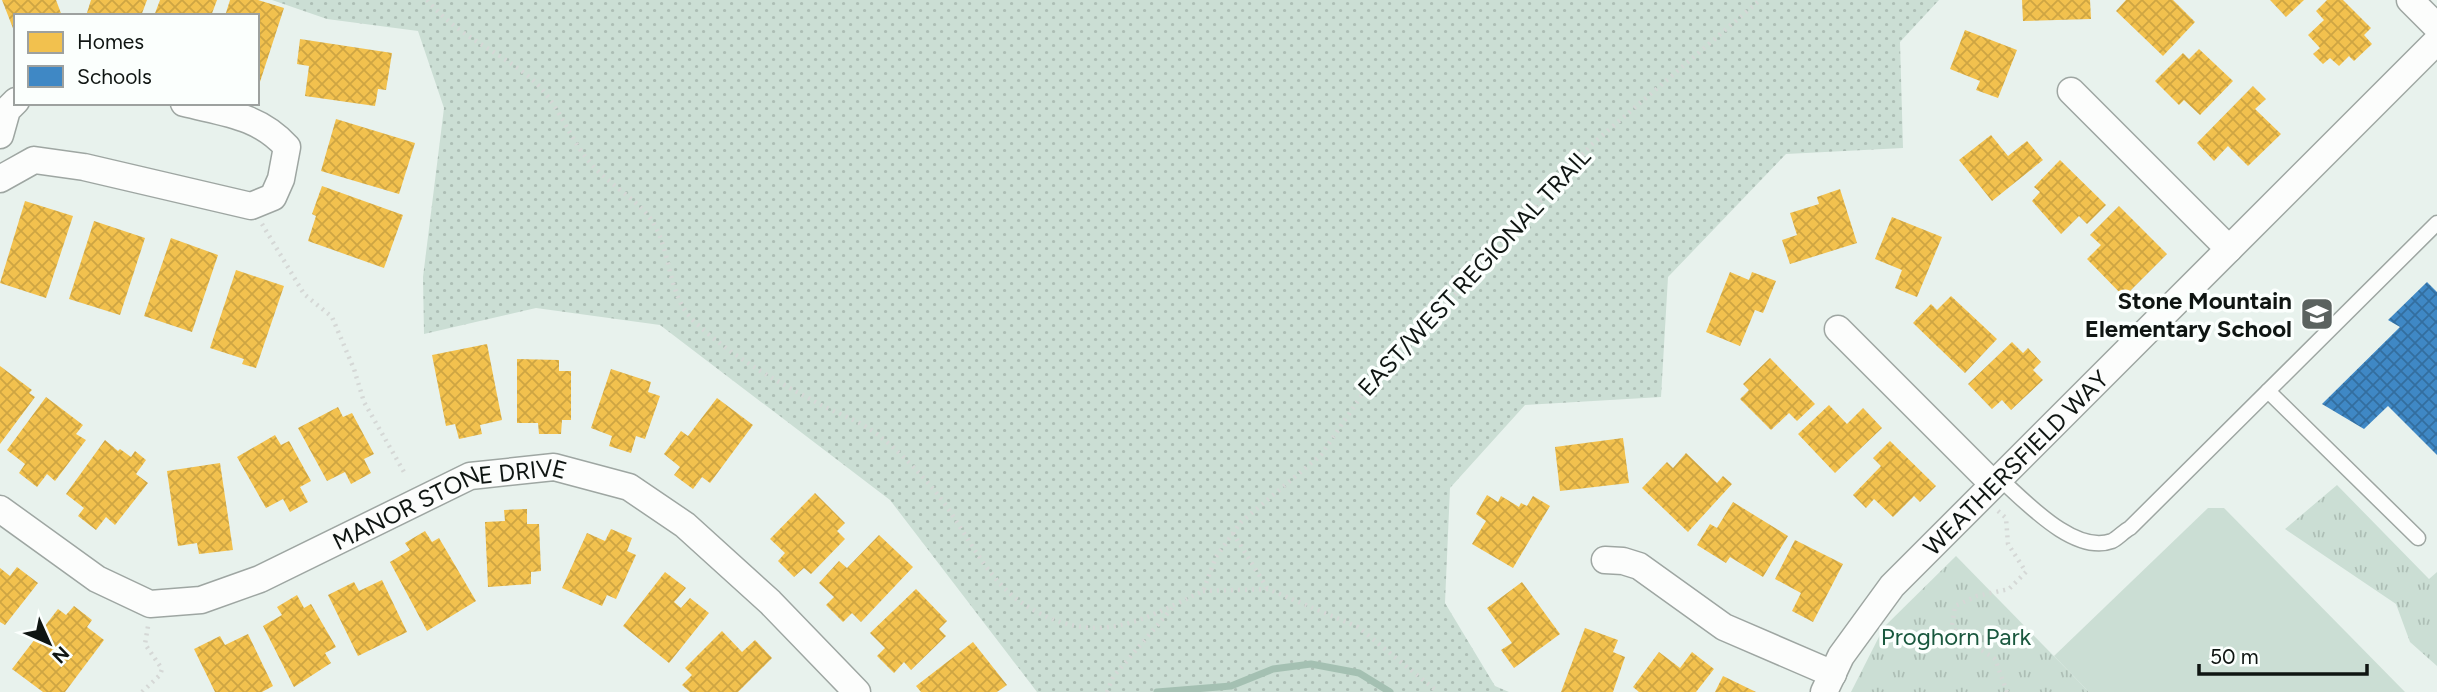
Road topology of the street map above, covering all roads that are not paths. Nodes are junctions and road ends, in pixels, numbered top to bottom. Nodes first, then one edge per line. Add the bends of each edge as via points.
1 (2410, 0) edge
2 (2437, 27) edge
3 (2437, 41) edge
4 (2071, 91) dead end
5 (14, 102) edge
6 (192, 105) edge
7 (0, 135) edge
8 (0, 179) edge
9 (2437, 223) edge
10 (2229, 249) junction
11 (1838, 329) dead end
12 (2268, 390) junction
13 (1991, 486) junction
14 (0, 509) edge
15 (2418, 538) dead end
16 (1605, 560) dead end
17 (1828, 683) edge
18 (858, 692) edge

1 - 2 street
3 - 10 street, WEATHERSFIELD WAY
4 - 10 street
5 - 7 street
6 - 8 street via 270,129 287,147 273,197 251,206 85,167 34,160
9 - 12 lane
10 - 13 street, WEATHERSFIELD WAY
11 - 13 street
12 - 13 lane via 2112,541 2083,542
12 - 15 lane
13 - 17 street, WEATHERSFIELD WAY via 1865,618
14 - 18 street, MANOR STONE DRIVE via 97,579 150,604 201,600 260,579 470,477 554,467 629,487 685,525 771,602
16 - 17 street via 1639,566 1724,627

